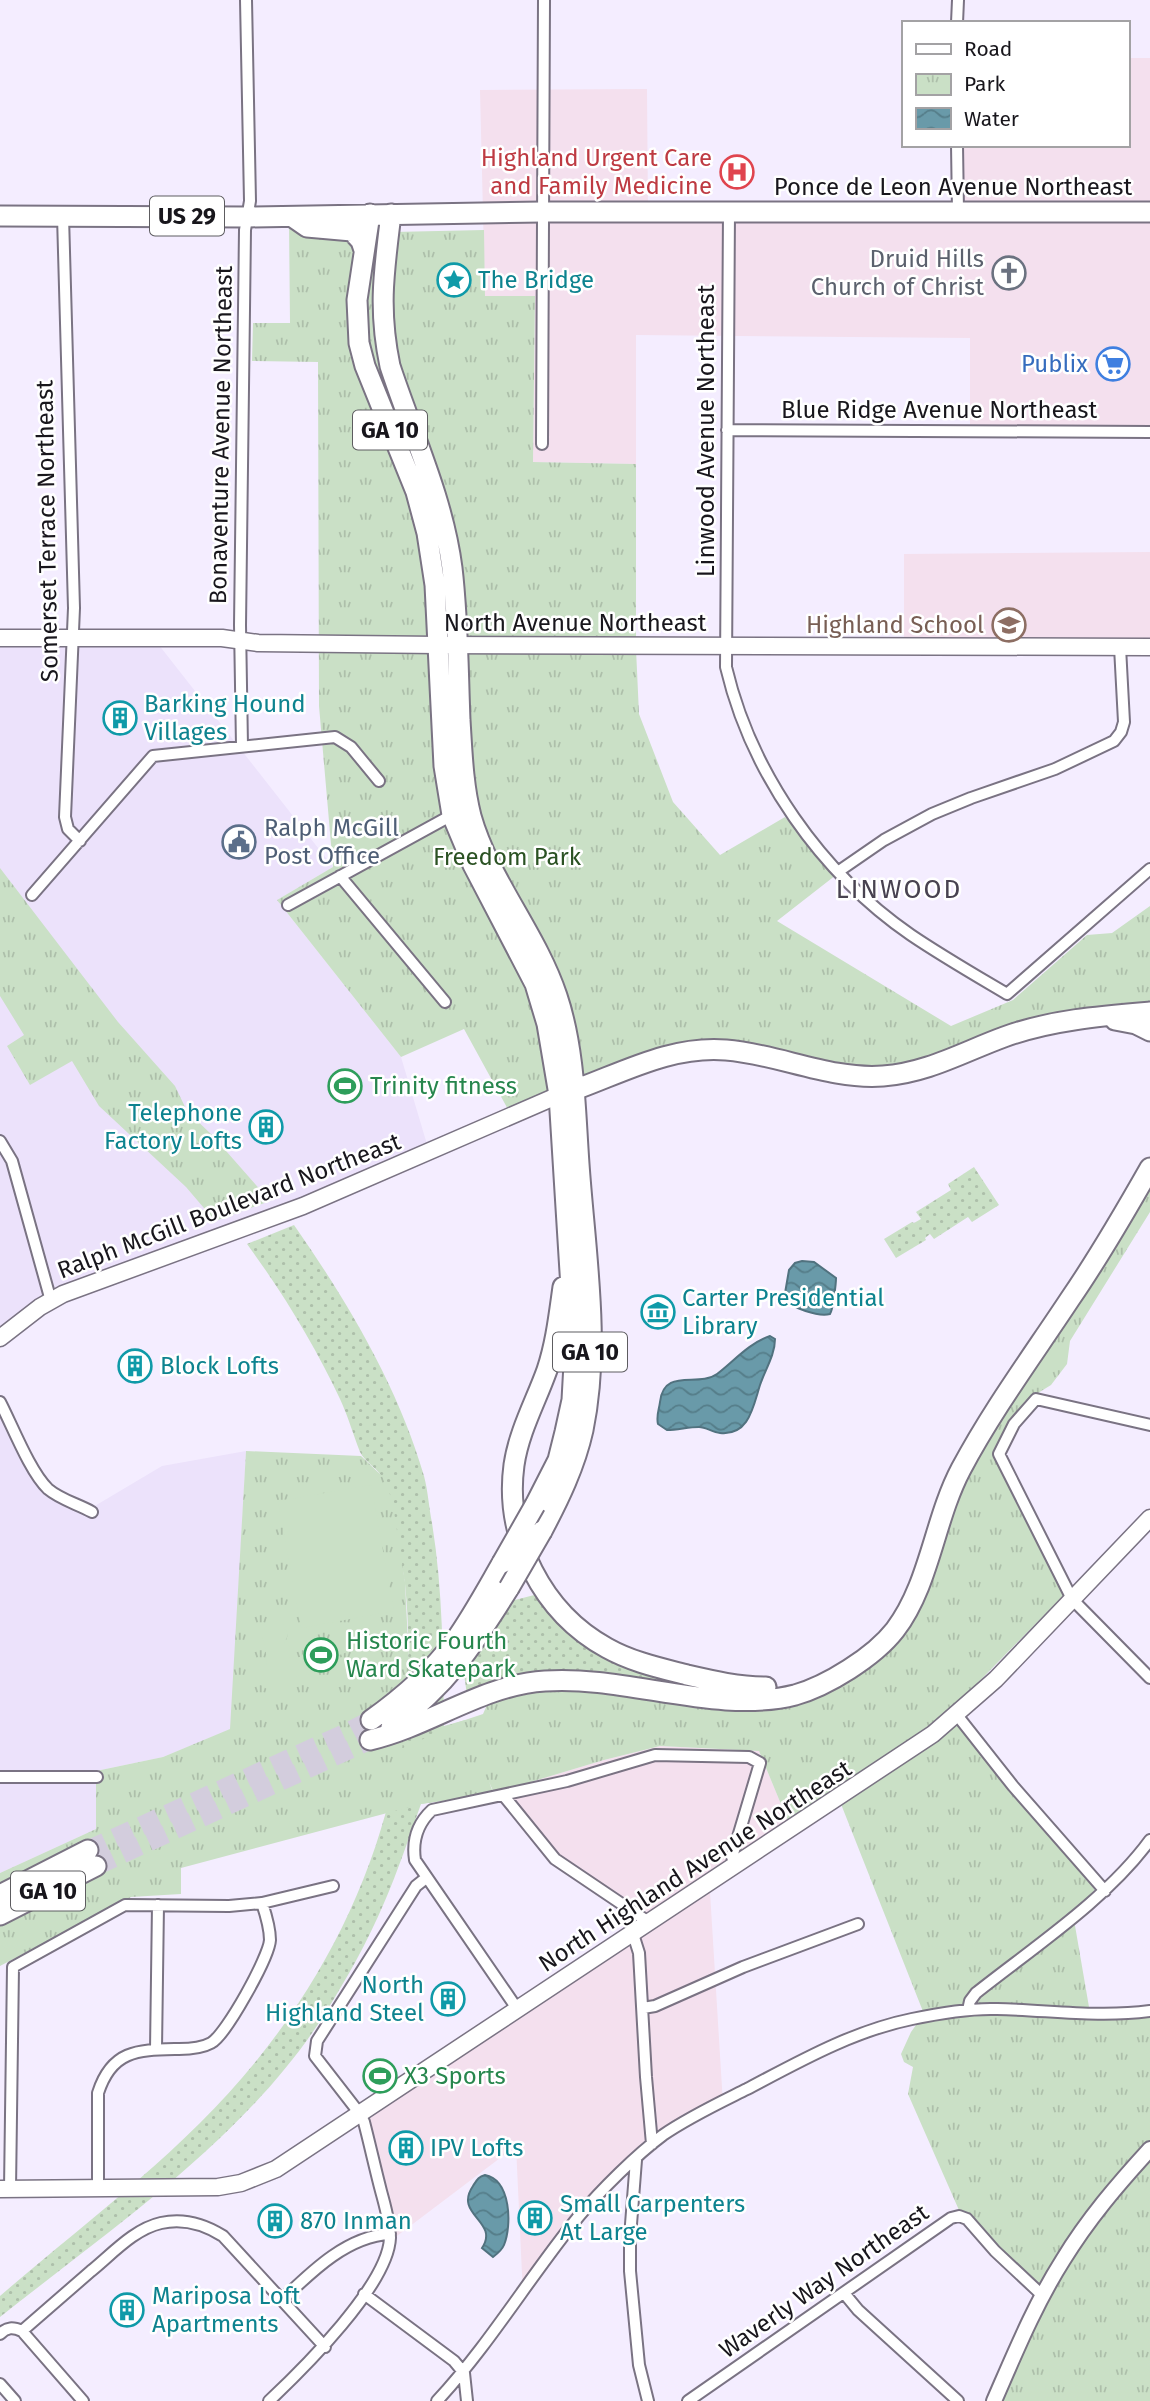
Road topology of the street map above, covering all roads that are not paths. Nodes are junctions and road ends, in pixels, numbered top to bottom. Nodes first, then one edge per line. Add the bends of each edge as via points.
1 (246, 0) edge
2 (544, 0) edge
3 (958, 0) edge
4 (957, 21) edge
5 (957, 147) edge
6 (958, 211) junction
7 (542, 212) junction
8 (729, 212) junction
9 (1150, 212) edge
10 (370, 214) junction
11 (391, 214) junction
12 (290, 215) junction
13 (0, 216) edge
14 (63, 216) junction
15 (248, 217) junction
16 (364, 250) junction
17 (727, 430) junction
18 (1150, 432) edge
19 (542, 444) dead end
20 (0, 638) edge
21 (72, 638) junction
22 (241, 641) junction
23 (447, 645) junction
24 (725, 646) junction
25 (1120, 647) junction
26 (1150, 648) edge
27 (242, 746) junction
28 (379, 781) dead end
29 (452, 815) junction
30 (80, 841) junction
31 (1150, 869) edge
32 (839, 871) junction
33 (340, 876) junction
34 (32, 895) dead end
35 (288, 905) dead end
36 (445, 1002) dead end
37 (1150, 1012) edge
38 (1074, 1020) junction
39 (1150, 1031) edge
40 (567, 1092) junction
41 (0, 1141) edge
42 (1150, 1168) edge
43 (568, 1247) junction
44 (51, 1301) junction
45 (0, 1338) edge
46 (0, 1402) edge
47 (1150, 1425) edge
48 (92, 1512) dead end
49 (1150, 1518) edge
50 (1072, 1599) junction
51 (840, 1673) junction
52 (1150, 1678) edge
53 (957, 1715) junction
54 (371, 1720) tunnel mouth
55 (0, 1777) edge
56 (97, 1777) dead end
57 (504, 1796) junction
58 (1150, 1840) edge
59 (737, 1865) junction
60 (426, 1878) junction
61 (333, 1886) dead end
62 (1105, 1891) junction
63 (0, 1895) edge
64 (262, 1903) junction
65 (158, 1905) junction
66 (0, 1915) edge
67 (650, 1923) junction
68 (858, 1924) dead end
69 (632, 1934) junction
70 (643, 2008) junction
71 (518, 2010) junction
72 (968, 2010) junction
73 (1150, 2011) edge
74 (156, 2049) junction
75 (6, 2054) edge
76 (360, 2114) junction
77 (652, 2144) junction
78 (1150, 2149) edge
79 (636, 2160) junction
80 (98, 2187) junction
81 (5, 2189) edge
82 (390, 2234) junction
83 (844, 2292) junction
84 (364, 2294) junction
85 (1042, 2295) junction
86 (282, 2300) junction
87 (22, 2331) junction
88 (0, 2334) edge
89 (325, 2347) junction
90 (464, 2373) junction
91 (0, 2384) edge
92 (15, 2401) edge
93 (83, 2401) edge
94 (269, 2401) edge
95 (437, 2401) edge
96 (467, 2401) edge
97 (648, 2401) edge
98 (688, 2401) edge
99 (958, 2401) edge
100 (994, 2401) edge

1 - 15 street, Bonaventure Avenue Northeast
2 - 7 street
3 - 4 street
5 - 6 street
6 - 8 highway, Ponce de Leon Avenue Northeast / US 29
6 - 9 highway, Ponce de Leon Avenue Northeast / US 29
7 - 8 highway, Ponce de Leon Avenue Northeast / US 29
7 - 11 highway, Ponce de Leon Avenue Northeast / US 29
7 - 19 street
8 - 17 street, Linwood Avenue Northeast
10 - 11 highway, Ponce de Leon Avenue Northeast / US 29
10 - 12 highway, Ponce de Leon Avenue Northeast / US 29
10 - 16 highway, GA 10
11 - 23 highway, GA 10 via 381,305 385,342 447,538 452,571
12 - 15 highway, Ponce de Leon Avenue Northeast / US 29
12 - 16 highway via 307,227 352,231
13 - 14 highway, Ponce de Leon Avenue Northeast / US 29
14 - 15 highway, Ponce de Leon Avenue Northeast / US 29
14 - 21 street, Somerset Terrace Northeast
15 - 22 street, Bonaventure Avenue Northeast via 244,230
16 - 23 highway, GA 10 via 357,300 359,343 427,533
17 - 18 street, Blue Ridge Avenue Northeast
17 - 24 street, Linwood Avenue Northeast
20 - 21 main road, North Avenue Northeast
21 - 22 main road, North Avenue Northeast
21 - 30 street, Somerset Terrace Northeast via 65,817 68,829
22 - 23 main road, North Avenue Northeast
22 - 27 street, Bonaventure Avenue Northeast
23 - 24 main road, North Avenue Northeast
23 - 29 highway, GA 10 via 444,765
23 - 40 highway, GA 10 via 472,817 495,872 548,972 563,1015
24 - 25 main road, North Avenue Northeast
24 - 32 street, Linwood Avenue Northeast via 731,689 757,754 794,816
25 - 26 main road, North Avenue Northeast
25 - 32 street via 1124,722 1114,741 1055,769 932,814
27 - 28 street via 335,737 351,747
27 - 30 street via 153,756
29 - 33 street
29 - 40 highway, GA 10 via 472,865 535,984
30 - 34 street
31 - 32 street, Linwood Avenue Northeast via 1007,994 910,934
33 - 35 street
33 - 36 street
37 - 38 highway
38 - 39 highway via 1123,1020
38 - 40 highway via 1031,1028 906,1073 858,1076 725,1049 689,1050
40 - 43 highway, GA 10
40 - 44 main road, Ralph McGill Boulevard Northeast via 303,1206
40 - 51 highway, GA 10, bridge via 590,1297 590,1376 583,1430 561,1496 466,1655 435,1691 370,1740 393,1735 510,1686 561,1680 755,1700 796,1694
41 - 44 street via 12,1161
42 - 51 highway via 960,1471 909,1607 885,1641
43 - 51 highway via 555,1346 523,1431 513,1475 516,1523 542,1588 586,1635 646,1664 746,1686 798,1685
43 - 54 highway, GA 10, bridge via 574,1340 572,1401 558,1460 463,1628 413,1687
44 - 45 main road, Ralph McGill Boulevard Northeast
46 - 48 street via 47,1488
47 - 50 street via 1036,1399 1014,1424 999,1454
49 - 50 main road, North Highland Avenue Northeast
50 - 52 street
50 - 53 main road, North Highland Avenue Northeast
53 - 59 main road, North Highland Avenue Northeast
53 - 62 street
55 - 56 street
57 - 59 street via 655,1755 749,1757 760,1763 732,1857
57 - 60 street via 437,1807 421,1820 412,1844
57 - 67 street via 555,1859
58 - 62 street
59 - 67 main road, North Highland Avenue Northeast
60 - 71 street
60 - 76 street via 416,1886 317,2041 315,2056
61 - 64 street
62 - 72 street via 976,1993
63 - 66 highway, GA 10 via 92,1858
64 - 65 street
64 - 74 street via 268,1951 229,2024 212,2043 191,2049
65 - 74 street
65 - 75 street via 125,1905 13,1967
67 - 69 main road, North Highland Avenue Northeast
68 - 70 street
69 - 70 street via 639,1953
69 - 71 main road, North Highland Avenue Northeast
70 - 77 street
71 - 76 main road, North Highland Avenue Northeast
72 - 73 street via 1110,2015
72 - 77 street via 859,2034 733,2096
74 - 80 street via 121,2058 102,2078
75 - 81 street
76 - 80 main road, North Highland Avenue Northeast via 276,2169 241,2183
76 - 82 street
77 - 79 street
78 - 85 street via 1098,2209
79 - 90 street via 578,2217
79 - 97 street via 630,2271 639,2365
80 - 81 main road, North Highland Avenue Northeast
82 - 84 street via 386,2258
82 - 86 street via 349,2246
83 - 85 street, Waverly Way Northeast via 959,2216
83 - 98 street, Waverly Way Northeast
83 - 99 street
84 - 89 street
84 - 90 street
85 - 100 street
86 - 87 street via 223,2235 195,2223 169,2221 132,2237
86 - 89 street
87 - 88 street via 15,2328
87 - 93 street
89 - 94 street
90 - 95 street
90 - 96 street
91 - 92 street

